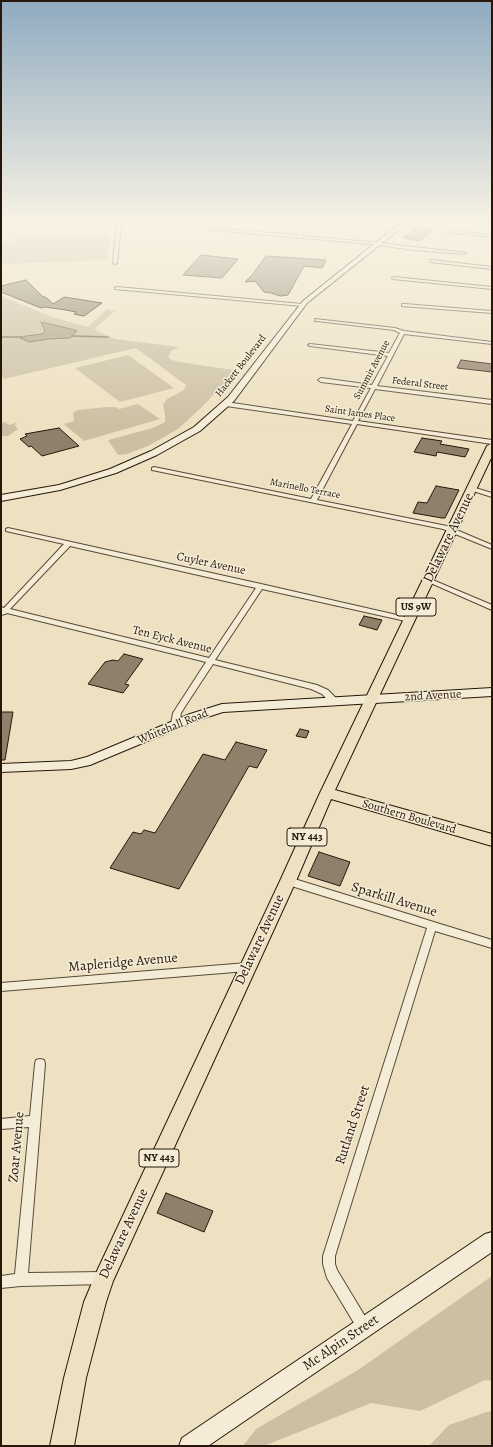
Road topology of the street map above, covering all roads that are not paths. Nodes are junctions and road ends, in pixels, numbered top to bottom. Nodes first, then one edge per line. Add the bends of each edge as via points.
1 (155, 292) edge
2 (317, 292) edge
3 (302, 305) junction
4 (404, 305) dead end
5 (492, 312) edge
6 (318, 320) dead end
7 (403, 332) junction
8 (492, 343) edge
9 (310, 345) dead end
10 (390, 355) junction
11 (321, 380) dead end
12 (373, 387) junction
13 (492, 402) edge
14 (226, 404) junction
15 (355, 422) junction
16 (492, 446) edge
17 (154, 469) dead end
18 (472, 489) junction
19 (492, 495) edge
20 (1, 498) edge
21 (313, 501) junction
22 (8, 530) dead end
23 (452, 530) junction
24 (68, 544) junction
25 (492, 547) edge
26 (428, 580) junction
27 (261, 586) junction
28 (492, 608) edge
29 (2, 612) edge
30 (410, 620) junction
31 (210, 661) junction
32 (492, 692) edge
33 (373, 699) junction
34 (334, 701) junction
35 (175, 724) junction
36 (1, 768) edge
37 (327, 793) junction
38 (492, 840) edge
39 (288, 881) junction
40 (432, 926) junction
41 (492, 944) edge
42 (248, 967) junction
43 (1, 987) edge
44 (40, 1064) dead end
45 (34, 1121) junction
46 (1, 1124) edge
47 (492, 1241) edge
48 (104, 1278) junction
49 (20, 1280) junction
50 (1, 1282) edge
51 (365, 1328) junction
52 (62, 1446) edge
53 (190, 1446) edge

1 - 3 street
2 - 3 street, Hackett Boulevard
3 - 14 street, Hackett Boulevard
4 - 5 street
6 - 7 street
7 - 8 street
7 - 10 street, Summit Avenue
9 - 10 street
10 - 12 street, Summit Avenue
11 - 12 street, Federal Street
12 - 13 street, Federal Street
12 - 15 street, Summit Avenue
14 - 15 street, Saint James Place
14 - 20 street, Hackett Boulevard via 185,436 120,468 60,487
15 - 16 street, Saint James Place
15 - 21 street, Summit Avenue
16 - 18 main road, Delaware Avenue / US 9W
17 - 21 street, Marinello Terrace
18 - 19 street
18 - 23 main road, Delaware Avenue / US 9W
21 - 23 street, Marinello Terrace
22 - 24 street, Cuyler Avenue
23 - 25 street, Marinello Terrace
23 - 26 main road, Delaware Avenue / US 9W
24 - 27 street, Cuyler Avenue
24 - 29 street
26 - 28 street
26 - 30 main road, Delaware Avenue / US 9W
27 - 30 street, Cuyler Avenue
27 - 31 street
29 - 31 street, Ten Eyck Avenue
30 - 33 main road, Delaware Avenue / US 9W
31 - 34 street, Ten Eyck Avenue via 314,687 325,692
31 - 35 street via 177,713
32 - 33 street, 2nd Avenue
33 - 34 street, Whitehall Road
33 - 37 main road, Delaware Avenue / US 9W
34 - 35 street, Whitehall Road via 222,708
35 - 36 street, Whitehall Road via 90,761 71,765
37 - 38 main road, Southern Boulevard
37 - 39 main road, Delaware Avenue / NY 443
39 - 40 street, Sparkill Avenue
39 - 42 main road, Delaware Avenue / NY 443
40 - 41 street, Sparkill Avenue
40 - 51 street, Rutland Street via 329,1256 332,1273
42 - 43 street, Mapleridge Avenue
42 - 48 main road, Delaware Avenue / NY 443
44 - 45 street, Zoar Avenue
45 - 46 street
45 - 49 street, Zoar Avenue
47 - 51 street, Mc Alpin Street
48 - 49 street
48 - 52 main road, Delaware Avenue / NY 443 via 77,1370
49 - 50 street
51 - 53 street, Mc Alpin Street

